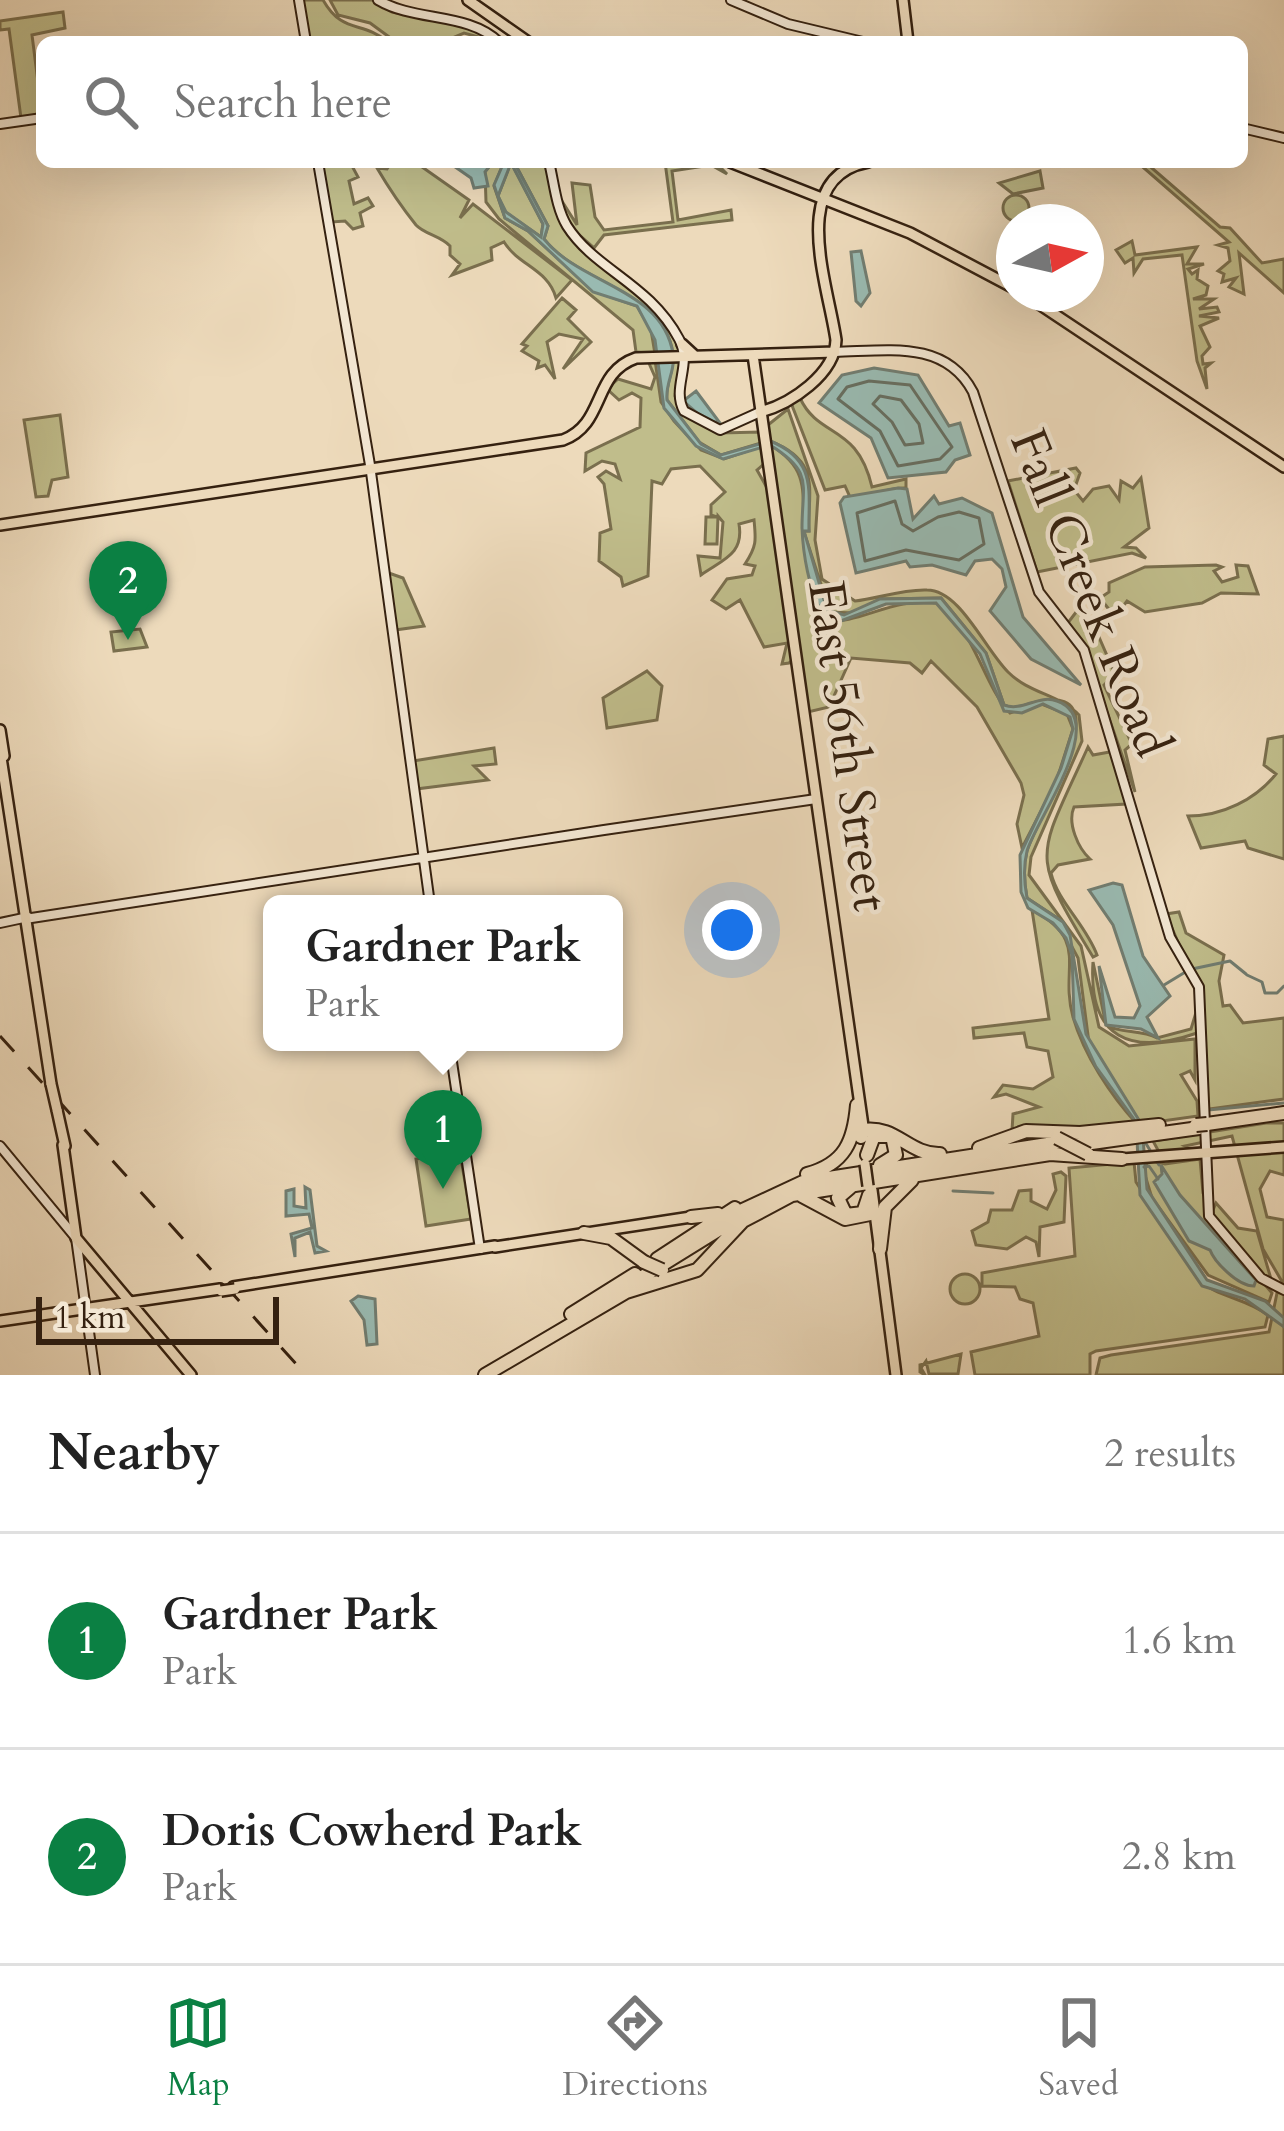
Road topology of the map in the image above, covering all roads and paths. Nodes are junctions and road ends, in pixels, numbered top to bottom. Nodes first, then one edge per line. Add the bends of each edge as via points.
1 (299, 0) edge
2 (378, 0) edge
3 (469, 0) edge
4 (478, 0) edge
5 (731, 0) edge
6 (902, 0) edge
7 (517, 30) junction
8 (305, 36) edge
9 (490, 36) edge
10 (522, 36) edge
11 (527, 36) edge
12 (837, 36) edge
13 (907, 36) edge
14 (36, 119) edge
15 (0, 124) edge
16 (1248, 129) edge
17 (1284, 138) edge
18 (320, 168) edge
19 (551, 168) edge
20 (747, 168) edge
21 (761, 168) edge
22 (849, 168) edge
23 (822, 194) junction
24 (996, 275) edge
25 (1049, 312) edge
26 (1065, 312) edge
27 (682, 344) joint
28 (835, 352) junction
29 (755, 355) junction
30 (686, 356) junction
31 (765, 420) junction
32 (1239, 435) junction
33 (1284, 464) edge
34 (369, 470) junction
35 (0, 524) edge
36 (0, 730) edge
37 (0, 751) edge
38 (816, 798) junction
39 (423, 858) junction
40 (429, 895) edge
41 (27, 919) junction
42 (0, 922) edge
43 (846, 1012) junction
44 (450, 1051) edge
45 (857, 1105) junction
46 (1284, 1114) edge
47 (1202, 1125) junction
48 (1127, 1132) junction
49 (862, 1133) junction
50 (1021, 1133) junction
51 (0, 1146) edge
52 (1284, 1148) edge
53 (953, 1154) junction
54 (1204, 1154) junction
55 (1080, 1156) junction
56 (1126, 1159) joint
57 (870, 1162) junction
58 (950, 1170) junction
59 (795, 1179) junction
60 (867, 1187) junction
61 (767, 1189) junction
62 (778, 1201) junction
63 (692, 1217) joint
64 (871, 1219) junction
65 (584, 1233) joint
66 (602, 1233) junction
67 (77, 1239) junction
68 (479, 1249) junction
69 (719, 1250) junction
70 (880, 1250) junction
71 (641, 1267) junction
72 (1277, 1289) edge
73 (131, 1304) junction
74 (87, 1307) junction
75 (0, 1321) edge
76 (566, 1325) junction
77 (97, 1375) edge
78 (191, 1375) edge
79 (472, 1375) edge
80 (484, 1375) edge
81 (895, 1375) edge

1 - 8 main road
2 - 9 main road
3 - 7 main road
4 - 7 main road
5 - 12 main road
6 - 13 main road
7 - 10 main road
7 - 11 main road
14 - 15 main road
16 - 17 main road
18 - 34 main road
19 - 27 main road via 569,228 654,299
20 - 23 main road
21 - 23 main road
22 - 23 main road
23 - 24 main road
23 - 28 main road
25 - 32 main road
26 - 32 main road
27 - 30 main road
28 - 29 main road
28 - 31 main road
28 - 54 main road, Fall Creek Road via 927,353 953,366 971,388 1039,592 1085,654 1171,939 1199,987
29 - 30 main road
29 - 31 main road, East 56th Street
30 - 31 main road via 678,395 687,413 720,430
30 - 34 main road via 617,367 587,426 571,437
31 - 38 main road, East 56th Street
32 - 33 main road
34 - 35 main road
34 - 39 main road
36 - 41 main road
37 - 41 main road
38 - 39 main road
38 - 43 main road, East 56th Street
39 - 40 main road
39 - 41 main road
41 - 42 main road
41 - 67 main road, bridge
43 - 45 main road, East 56th Street
43 - 49 main road, East 56th Street
44 - 68 main road
45 - 49 main road, East 56th Street
45 - 59 highway via 843,1155
46 - 47 highway
46 - 47 highway
47 - 48 highway
48 - 50 highway
48 - 71 highway via 798,1183
48 - 76 highway via 785,1193
49 - 53 highway via 888,1130 926,1154
49 - 57 main road, East 56th Street
50 - 53 highway
50 - 55 highway, bridge via 1057,1138
51 - 67 main road
52 - 54 main road
53 - 57 highway
54 - 56 main road
54 - 72 main road, Fall Creek Road via 1211,1220
55 - 56 highway
55 - 58 highway
57 - 59 highway
57 - 60 main road, East 56th Street, bridge
58 - 60 highway
58 - 70 highway via 894,1193 881,1218
59 - 61 highway
60 - 62 highway
60 - 64 main road, East 56th Street
61 - 63 highway via 716,1215
61 - 71 highway
62 - 64 highway via 808,1196 839,1218
62 - 69 highway via 743,1221
63 - 66 main road
64 - 70 main road, East 56th Street
64 - 81 main road, East 56th Street
65 - 66 highway
65 - 68 main road
66 - 71 highway
67 - 73 main road
67 - 74 main road
68 - 73 main road, bridge
69 - 71 highway, bridge via 691,1269
69 - 76 highway via 689,1274 634,1288
70 - 81 main road, East 56th Street
71 - 79 highway
73 - 74 main road
73 - 78 main road
74 - 75 main road
74 - 77 main road
76 - 80 highway

